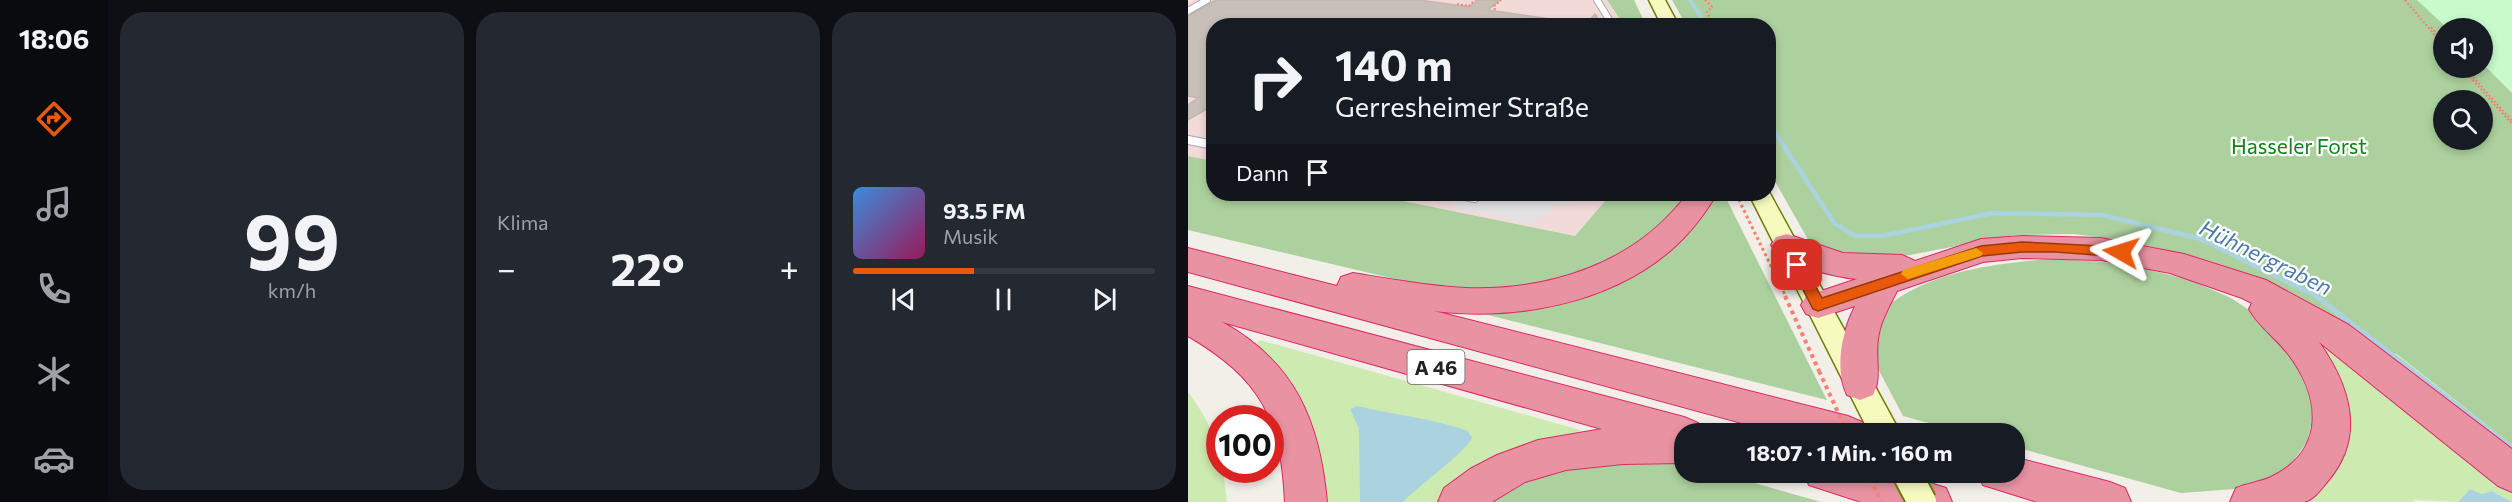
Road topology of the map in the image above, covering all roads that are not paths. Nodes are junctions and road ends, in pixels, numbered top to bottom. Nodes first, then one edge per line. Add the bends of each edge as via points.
1 (1207, 0) edge
2 (1597, 0) edge
3 (1657, 0) edge
4 (1188, 11) edge
5 (1608, 18) edge
6 (1667, 18) edge
7 (1188, 140) edge
8 (1206, 143) edge
9 (1697, 201) edge
10 (1764, 201) edge
11 (1786, 245) junction
12 (1192, 261) edge
13 (1933, 266) junction
14 (2202, 270) junction
15 (1886, 282) junction
16 (1188, 299) edge
17 (1818, 305) junction
18 (1188, 320) edge
19 (1860, 384) junction
20 (1806, 423) edge
21 (1880, 423) edge
22 (1674, 432) edge
23 (1674, 445) edge
24 (2512, 473) edge
25 (2025, 479) edge
26 (1863, 483) edge
27 (1912, 483) edge
28 (1305, 502) edge
29 (1460, 502) edge
30 (1922, 502) edge
31 (1931, 502) edge
32 (2110, 502) edge
33 (2251, 502) edge

1 - 4 lane
2 - 5 lane
3 - 6 main road
7 - 8 lane
9 - 12 highway via 1667,237 1619,268 1562,290 1502,301 1431,297
10 - 11 main road
11 - 13 highway via 1847,267
11 - 17 main road
12 - 20 highway, A 46
13 - 14 highway via 1981,251 2056,247 2141,255
13 - 15 highway
14 - 24 highway via 2254,288 2337,335
14 - 33 highway via 2251,298 2297,336 2316,363 2333,413 2329,444 2315,470 2291,489
15 - 17 highway
15 - 19 highway via 1860,331
16 - 22 highway, A 46
17 - 19 main road
18 - 28 highway via 1228,343 1256,366 1284,401 1298,444
19 - 21 main road
23 - 29 highway via 1551,453 1514,465
25 - 32 highway
26 - 31 highway
27 - 30 main road, bridge

